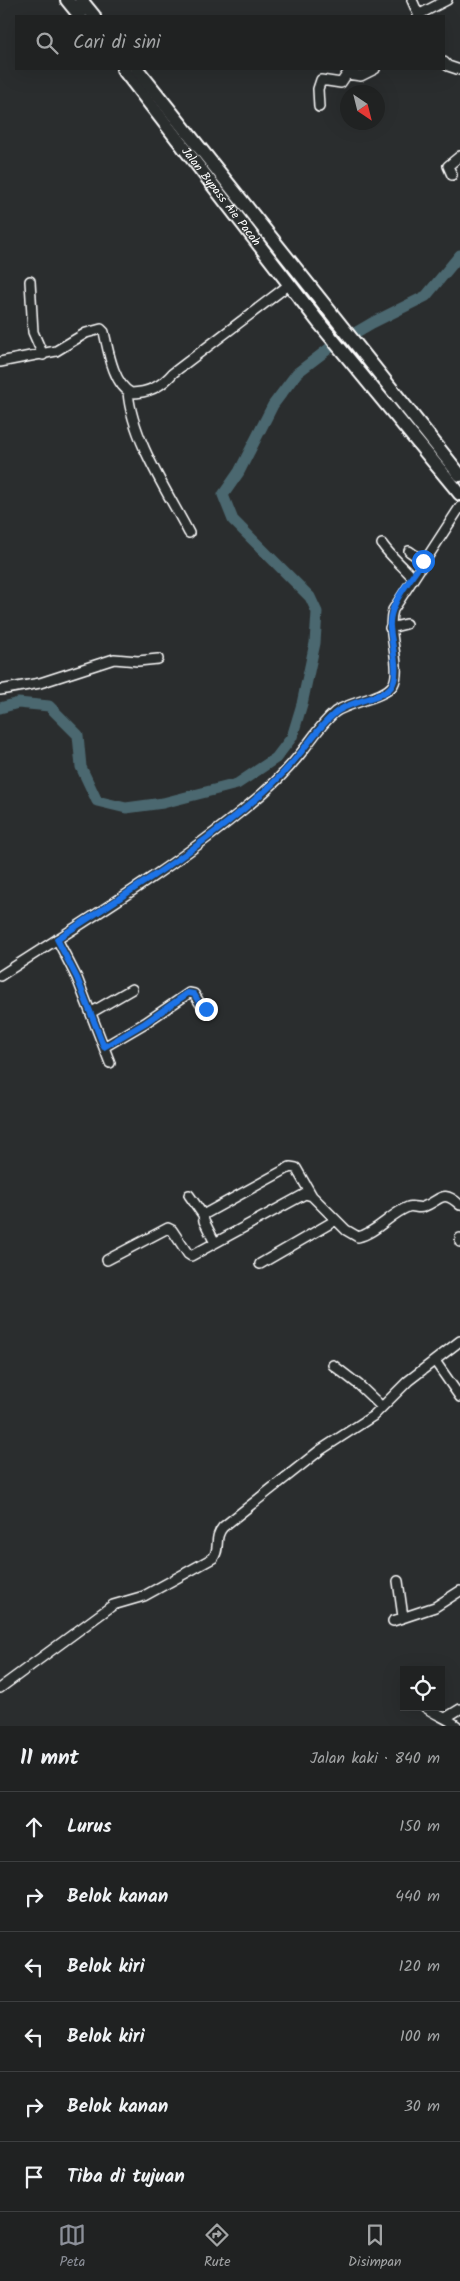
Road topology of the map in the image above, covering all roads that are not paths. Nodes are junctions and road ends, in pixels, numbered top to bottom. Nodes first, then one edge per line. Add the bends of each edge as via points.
1 (67, 0) edge
2 (81, 0) edge
3 (412, 0) edge
4 (447, 0) edge
5 (79, 15) edge
6 (93, 15) edge
7 (419, 15) edge
8 (421, 15) edge
9 (445, 63) edge
10 (124, 70) edge
11 (137, 70) edge
12 (373, 70) edge
13 (460, 70) edge
14 (319, 107) dead end
15 (460, 156) edge
16 (452, 176) dead end
17 (30, 281) dead end
18 (290, 284) junction
19 (43, 355) junction
20 (0, 362) edge
21 (128, 392) junction
22 (460, 475) edge
23 (460, 494) edge
24 (460, 507) edge
25 (189, 534) dead end
26 (382, 544) dead end
27 (409, 551) dead end
28 (423, 561) junction
29 (413, 578) junction
30 (406, 624) dead end
31 (390, 628) junction
32 (158, 659) dead end
33 (0, 690) edge
34 (57, 939) junction
35 (1, 973) edge
36 (132, 989) dead end
37 (211, 1010) dead end
38 (92, 1012) junction
39 (104, 1047) junction
40 (110, 1063) dead end
41 (189, 1195) dead end
42 (312, 1196) junction
43 (460, 1205) edge
44 (204, 1215) junction
45 (336, 1220) junction
46 (460, 1238) edge
47 (460, 1242) edge
48 (215, 1243) junction
49 (107, 1260) dead end
50 (260, 1264) dead end
51 (460, 1341) edge
52 (435, 1361) junction
53 (333, 1365) dead end
54 (460, 1397) edge
55 (382, 1407) junction
56 (398, 1581) dead end
57 (459, 1593) edge
58 (404, 1617) junction
59 (393, 1621) dead end
60 (0, 1688) edge
61 (460, 1709) edge
62 (430, 1711) edge
63 (447, 1717) junction
64 (457, 1726) edge

1 - 5 highway
2 - 6 highway
3 - 7 street
4 - 8 street
9 - 13 street
10 - 18 highway, Jalan Bypass Aie Pacah
11 - 22 highway
12 - 14 street via 361,76 347,74 340,83 321,80
15 - 16 street via 448,166
17 - 19 street via 33,332
18 - 21 street via 173,373 164,384
18 - 23 highway, Jalan Bypass Aie Pacah
19 - 20 street
19 - 21 street via 101,329 111,364
21 - 25 street via 139,433
24 - 28 street
26 - 29 street
27 - 28 street
28 - 29 street
29 - 31 street via 394,606
30 - 31 street
31 - 34 street via 396,672 389,689 336,712 281,776 250,804 184,855
32 - 33 street via 114,659 40,683
34 - 35 street
34 - 38 street
36 - 38 street
37 - 39 street via 203,1008 194,994 189,993
38 - 39 street
39 - 40 street
41 - 44 street
42 - 44 street via 292,1166
42 - 45 street
42 - 48 street via 305,1194
43 - 45 street via 452,1198 441,1196 422,1207 407,1207 358,1237
44 - 48 street
45 - 50 street
46 - 47 street
48 - 49 street via 191,1256 168,1228
51 - 52 street
52 - 54 street
52 - 55 street via 408,1381
53 - 55 street
55 - 60 street via 298,1467 223,1527 216,1536 213,1558 144,1596 113,1605
56 - 58 street
57 - 58 street via 436,1607
58 - 59 street
61 - 63 street
62 - 63 street
63 - 64 street

